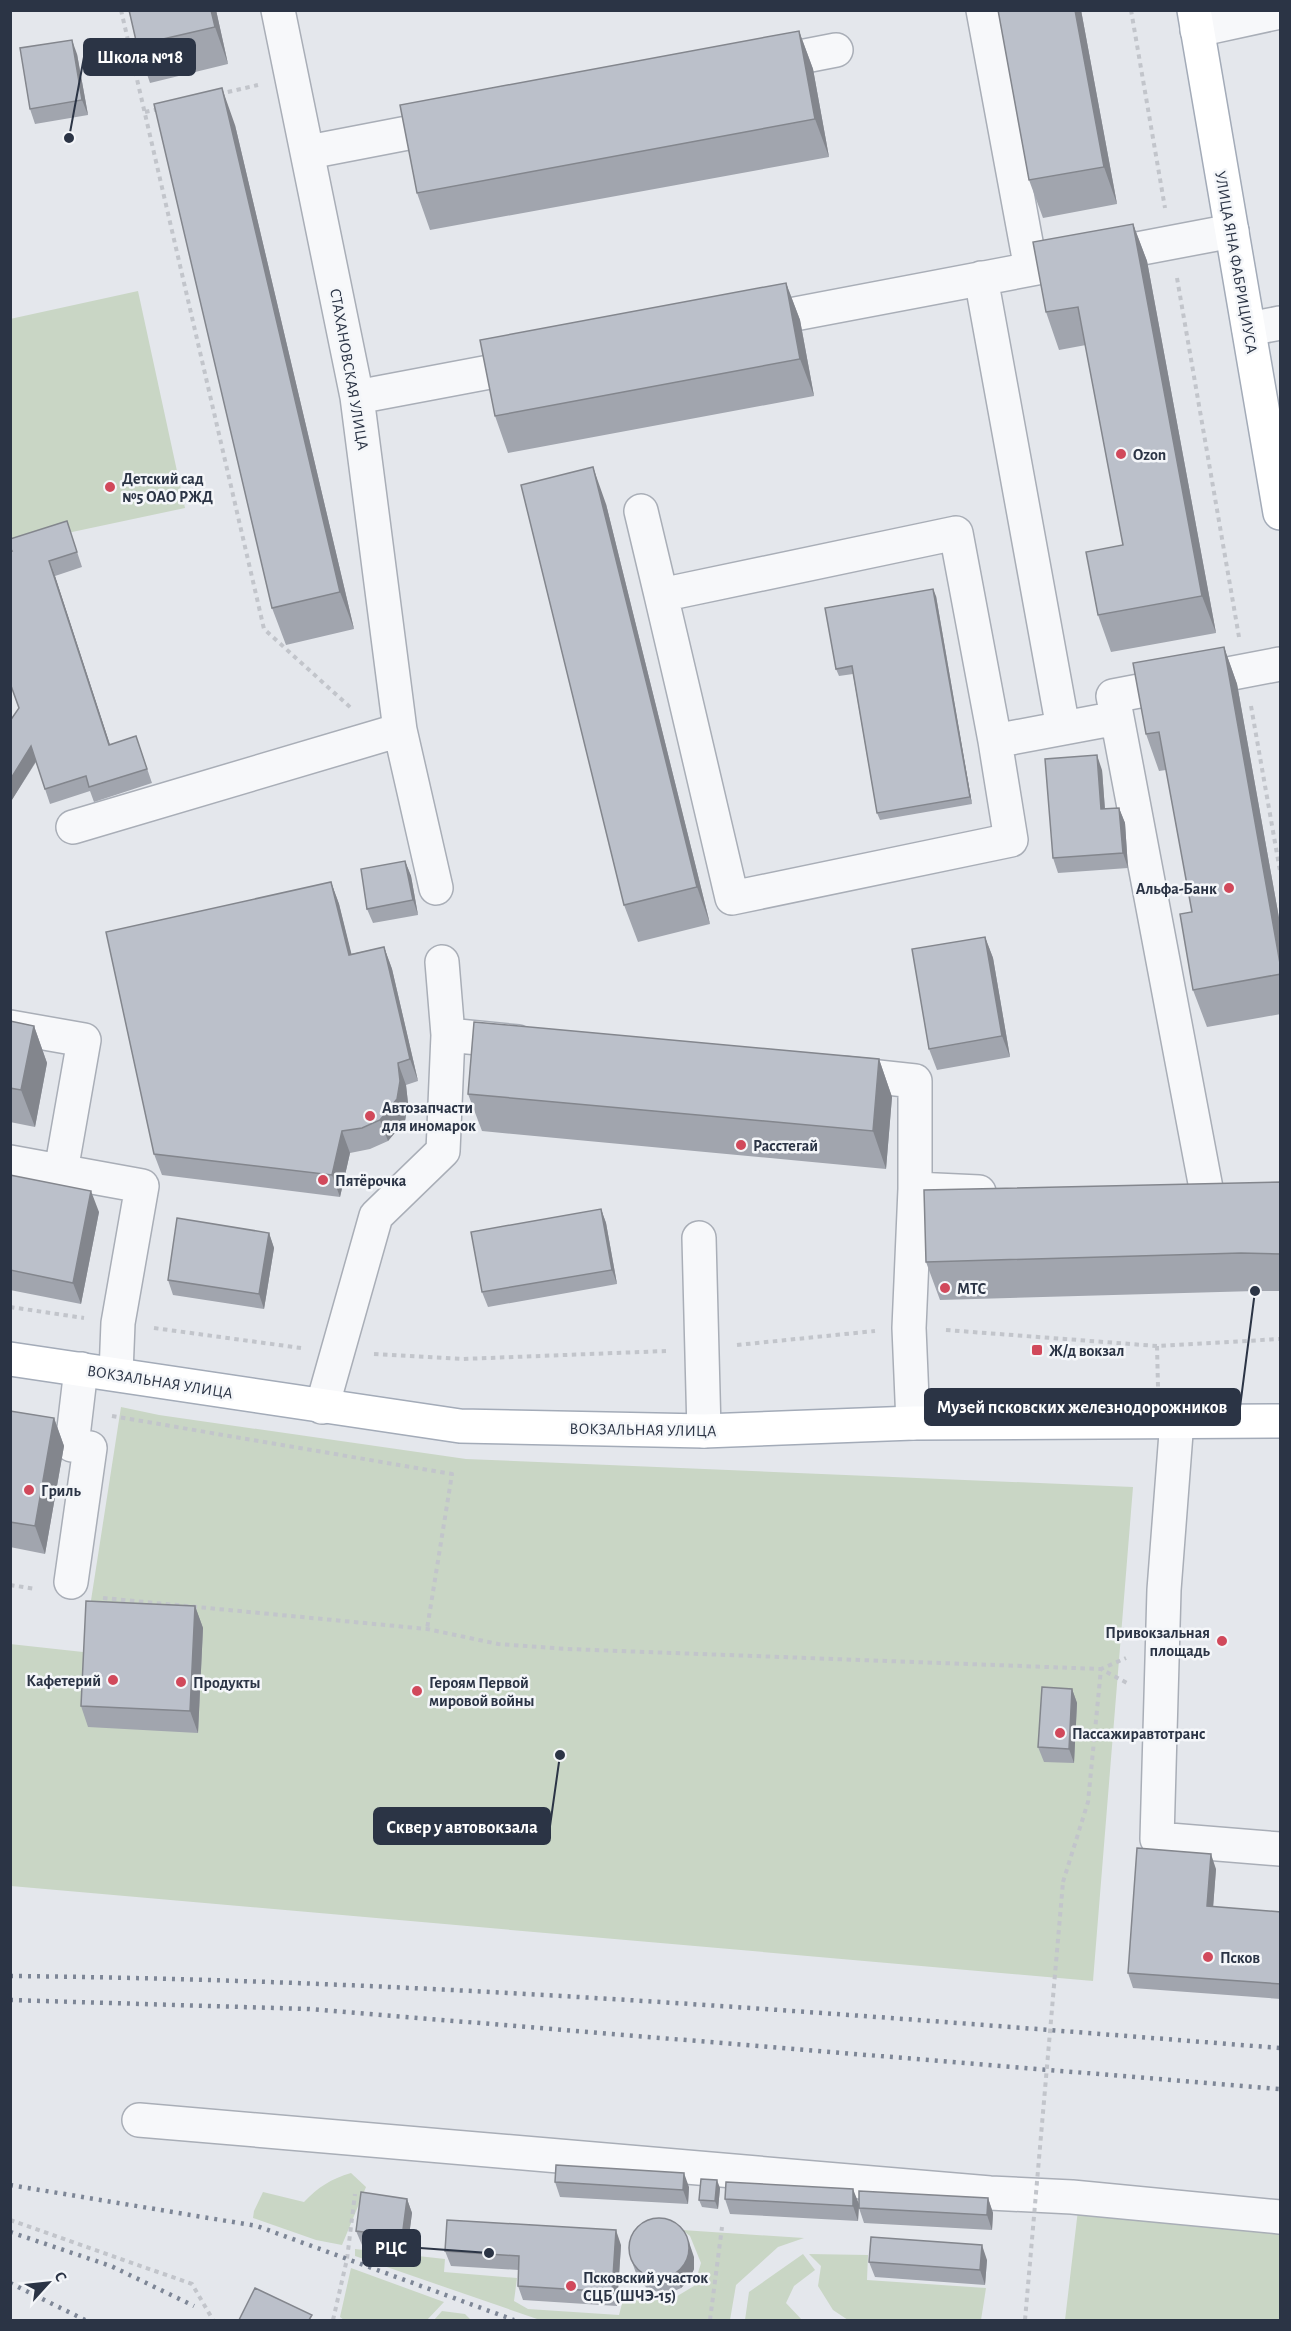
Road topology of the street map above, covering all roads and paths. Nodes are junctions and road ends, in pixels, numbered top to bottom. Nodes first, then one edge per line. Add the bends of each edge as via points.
1 (121, 10) edge
2 (278, 10) edge
3 (983, 10) edge
4 (1131, 10) edge
5 (1281, 12) edge
6 (1196, 20) edge
7 (836, 50) dead end
8 (730, 70) edge
9 (291, 77) junction
10 (213, 96) edge
11 (168, 106) edge
12 (145, 112) junction
13 (473, 120) edge
14 (309, 152) junction
15 (1232, 231) junction
16 (1171, 243) junction
17 (1031, 269) junction
18 (981, 278) junction
19 (1281, 322) edge
20 (722, 327) edge
21 (1249, 329) junction
22 (557, 359) edge
23 (357, 397) junction
24 (1272, 415) edge
25 (641, 511) dead end
26 (1281, 513) edge
27 (661, 595) junction
28 (1281, 664) edge
29 (1245, 671) junction
30 (1117, 718) junction
31 (1063, 728) junction
32 (392, 733) junction
33 (995, 741) junction
34 (73, 827) dead end
35 (1281, 871) edge
36 (436, 888) dead end
37 (442, 963) dead end
38 (10, 1027) edge
39 (448, 1035) junction
40 (553, 1045) edge
41 (810, 1070) edge
42 (10, 1162) edge
43 (61, 1171) junction
44 (915, 1188) junction
45 (1009, 1194) edge
46 (1150, 1201) edge
47 (699, 1238) dead end
48 (10, 1307) edge
49 (118, 1323) junction
50 (909, 1328) junction
51 (1281, 1339) edge
52 (701, 1349) junction
53 (337, 1353) junction
54 (10, 1359) edge
55 (81, 1369) junction
56 (116, 1373) junction
57 (322, 1407) junction
58 (1177, 1420) junction
59 (1281, 1420) edge
60 (913, 1423) junction
61 (109, 1427) dead end
62 (704, 1431) junction
63 (10, 1585) edge
64 (70, 1590) junction
65 (427, 1629) junction
66 (1101, 1669) junction
67 (1129, 1684) dead end
68 (1281, 1849) edge
69 (139, 2121) dead end
70 (355, 2194) dead end
71 (1281, 2217) edge
72 (10, 2220) edge
73 (722, 2227) dead end
74 (213, 2320) edge
75 (333, 2320) edge
76 (710, 2320) edge
77 (1025, 2320) edge

1 - 12 path
2 - 9 street, СТАХАНОВСКАЯ УЛИЦА
3 - 17 street
4 - 16 path
5 - 6 street
6 - 15 main road, УЛИЦА ЯНА ФАБРИЦИУСА
7 - 8 street
9 - 10 path
9 - 14 street, СТАХАНОВСКАЯ УЛИЦА
11 - 12 path
12 - 32 path via 264,629
13 - 14 street
14 - 23 street, СТАХАНОВСКАЯ УЛИЦА
15 - 16 street
15 - 21 main road, УЛИЦА ЯНА ФАБРИЦИУСА
16 - 17 street
16 - 29 path
17 - 18 street
18 - 20 street
18 - 31 street
19 - 21 street
21 - 24 main road, УЛИЦА ЯНА ФАБРИЦИУСА
22 - 23 street
23 - 32 street, СТАХАНОВСКАЯ УЛИЦА
24 - 26 main road, УЛИЦА ЯНА ФАБРИЦИУСА
25 - 27 street
27 - 33 street via 956,533
27 - 33 street via 732,898 1011,840
28 - 29 street
29 - 30 street via 1113,696
29 - 35 path
30 - 31 street
30 - 46 street via 1209,1204
31 - 33 street
32 - 34 street
32 - 36 street, СТАХАНОВСКАЯ УЛИЦА
37 - 39 street
38 - 43 street via 84,1040
39 - 40 street
39 - 53 street via 443,1151 376,1216
41 - 44 street via 915,1081
42 - 43 street
43 - 49 street via 142,1186
44 - 45 street
44 - 50 street
47 - 52 street
48 - 49 path
49 - 53 path
49 - 56 street
50 - 51 path via 1157,1346
50 - 52 path
50 - 60 street
52 - 53 path via 463,1359
52 - 62 street
53 - 57 street
54 - 55 main road, ВОКЗАЛЬНАЯ УЛИЦА
55 - 56 main road, ВОКЗАЛЬНАЯ УЛИЦА
55 - 64 street via 72,1445 90,1448
56 - 57 main road, ВОКЗАЛЬНАЯ УЛИЦА
57 - 62 main road, ВОКЗАЛЬНАЯ УЛИЦА via 460,1426
58 - 59 main road, ВОКЗАЛЬНАЯ УЛИЦА
58 - 60 main road, ВОКЗАЛЬНАЯ УЛИЦА
58 - 68 street via 1164,1590 1157,1839
60 - 62 main road, ВОКЗАЛЬНАЯ УЛИЦА
61 - 65 path via 111,1416 452,1474
63 - 64 path
64 - 65 path
65 - 66 path via 498,1644 567,1649
66 - 67 path
66 - 77 path, bridge via 1088,1802 1063,1882
69 - 71 street
70 - 75 path via 347,2259
72 - 74 path via 192,2284
73 - 76 path

